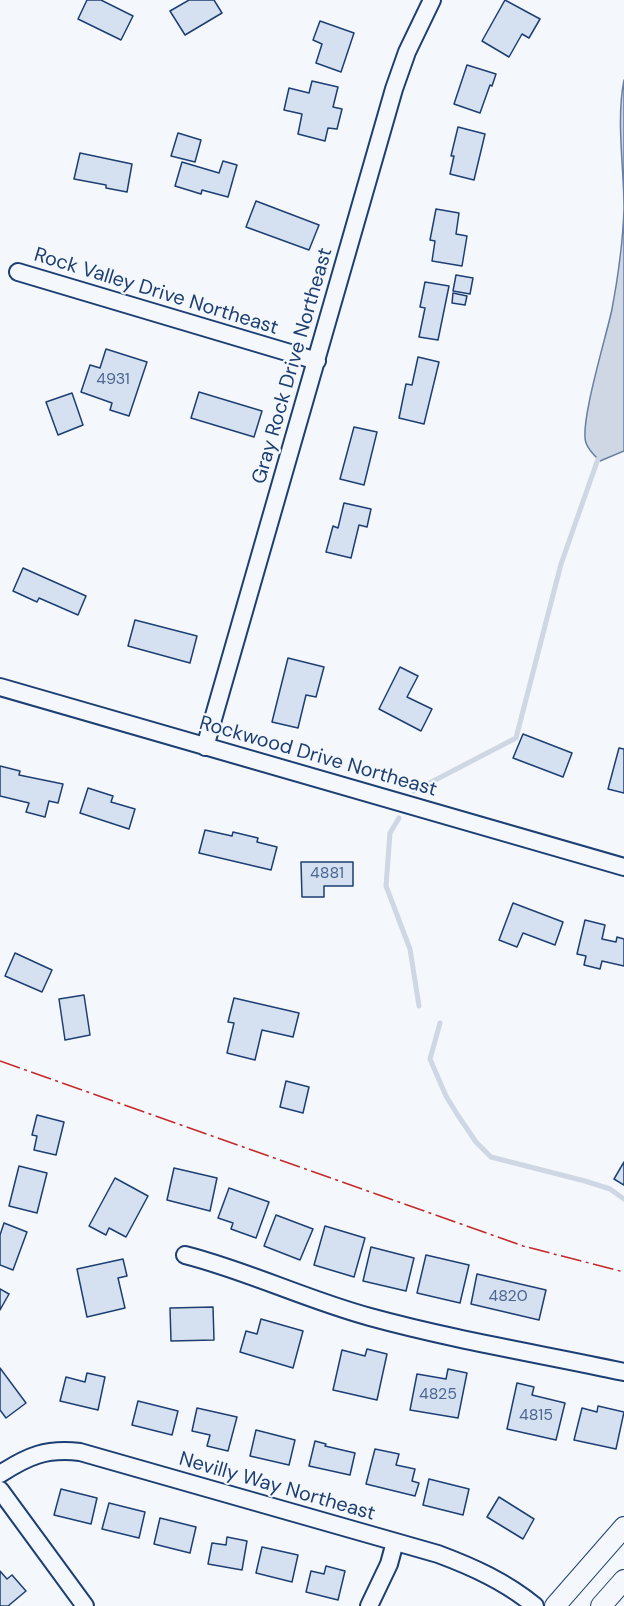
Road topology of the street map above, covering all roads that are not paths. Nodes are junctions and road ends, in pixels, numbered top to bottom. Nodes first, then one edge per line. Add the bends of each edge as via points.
1 (432, 0) edge
2 (18, 272) dead end
3 (317, 361) junction
4 (0, 687) edge
5 (205, 747) junction
6 (624, 867) edge
7 (185, 1255) dead end
8 (624, 1372) edge
9 (0, 1474) edge
10 (0, 1490) edge
11 (624, 1527) edge
12 (395, 1542) junction
13 (624, 1580) edge
14 (85, 1606) edge
15 (369, 1606) edge
16 (535, 1606) edge
17 (555, 1606) edge
18 (601, 1606) edge

1 - 3 street, Gray Rock Drive Northeast via 394,89
2 - 3 street, Rock Valley Drive Northeast
3 - 5 street, Gray Rock Drive Northeast
4 - 5 street, Rockwood Drive Northeast
5 - 6 street, Rockwood Drive Northeast
7 - 8 street via 370,1317
9 - 12 street, Nevilly Way Northeast via 30,1456 48,1451 80,1452
10 - 14 street
11 - 17 street
12 - 15 street
12 - 16 street, Nevilly Way Northeast via 473,1567
13 - 18 street

